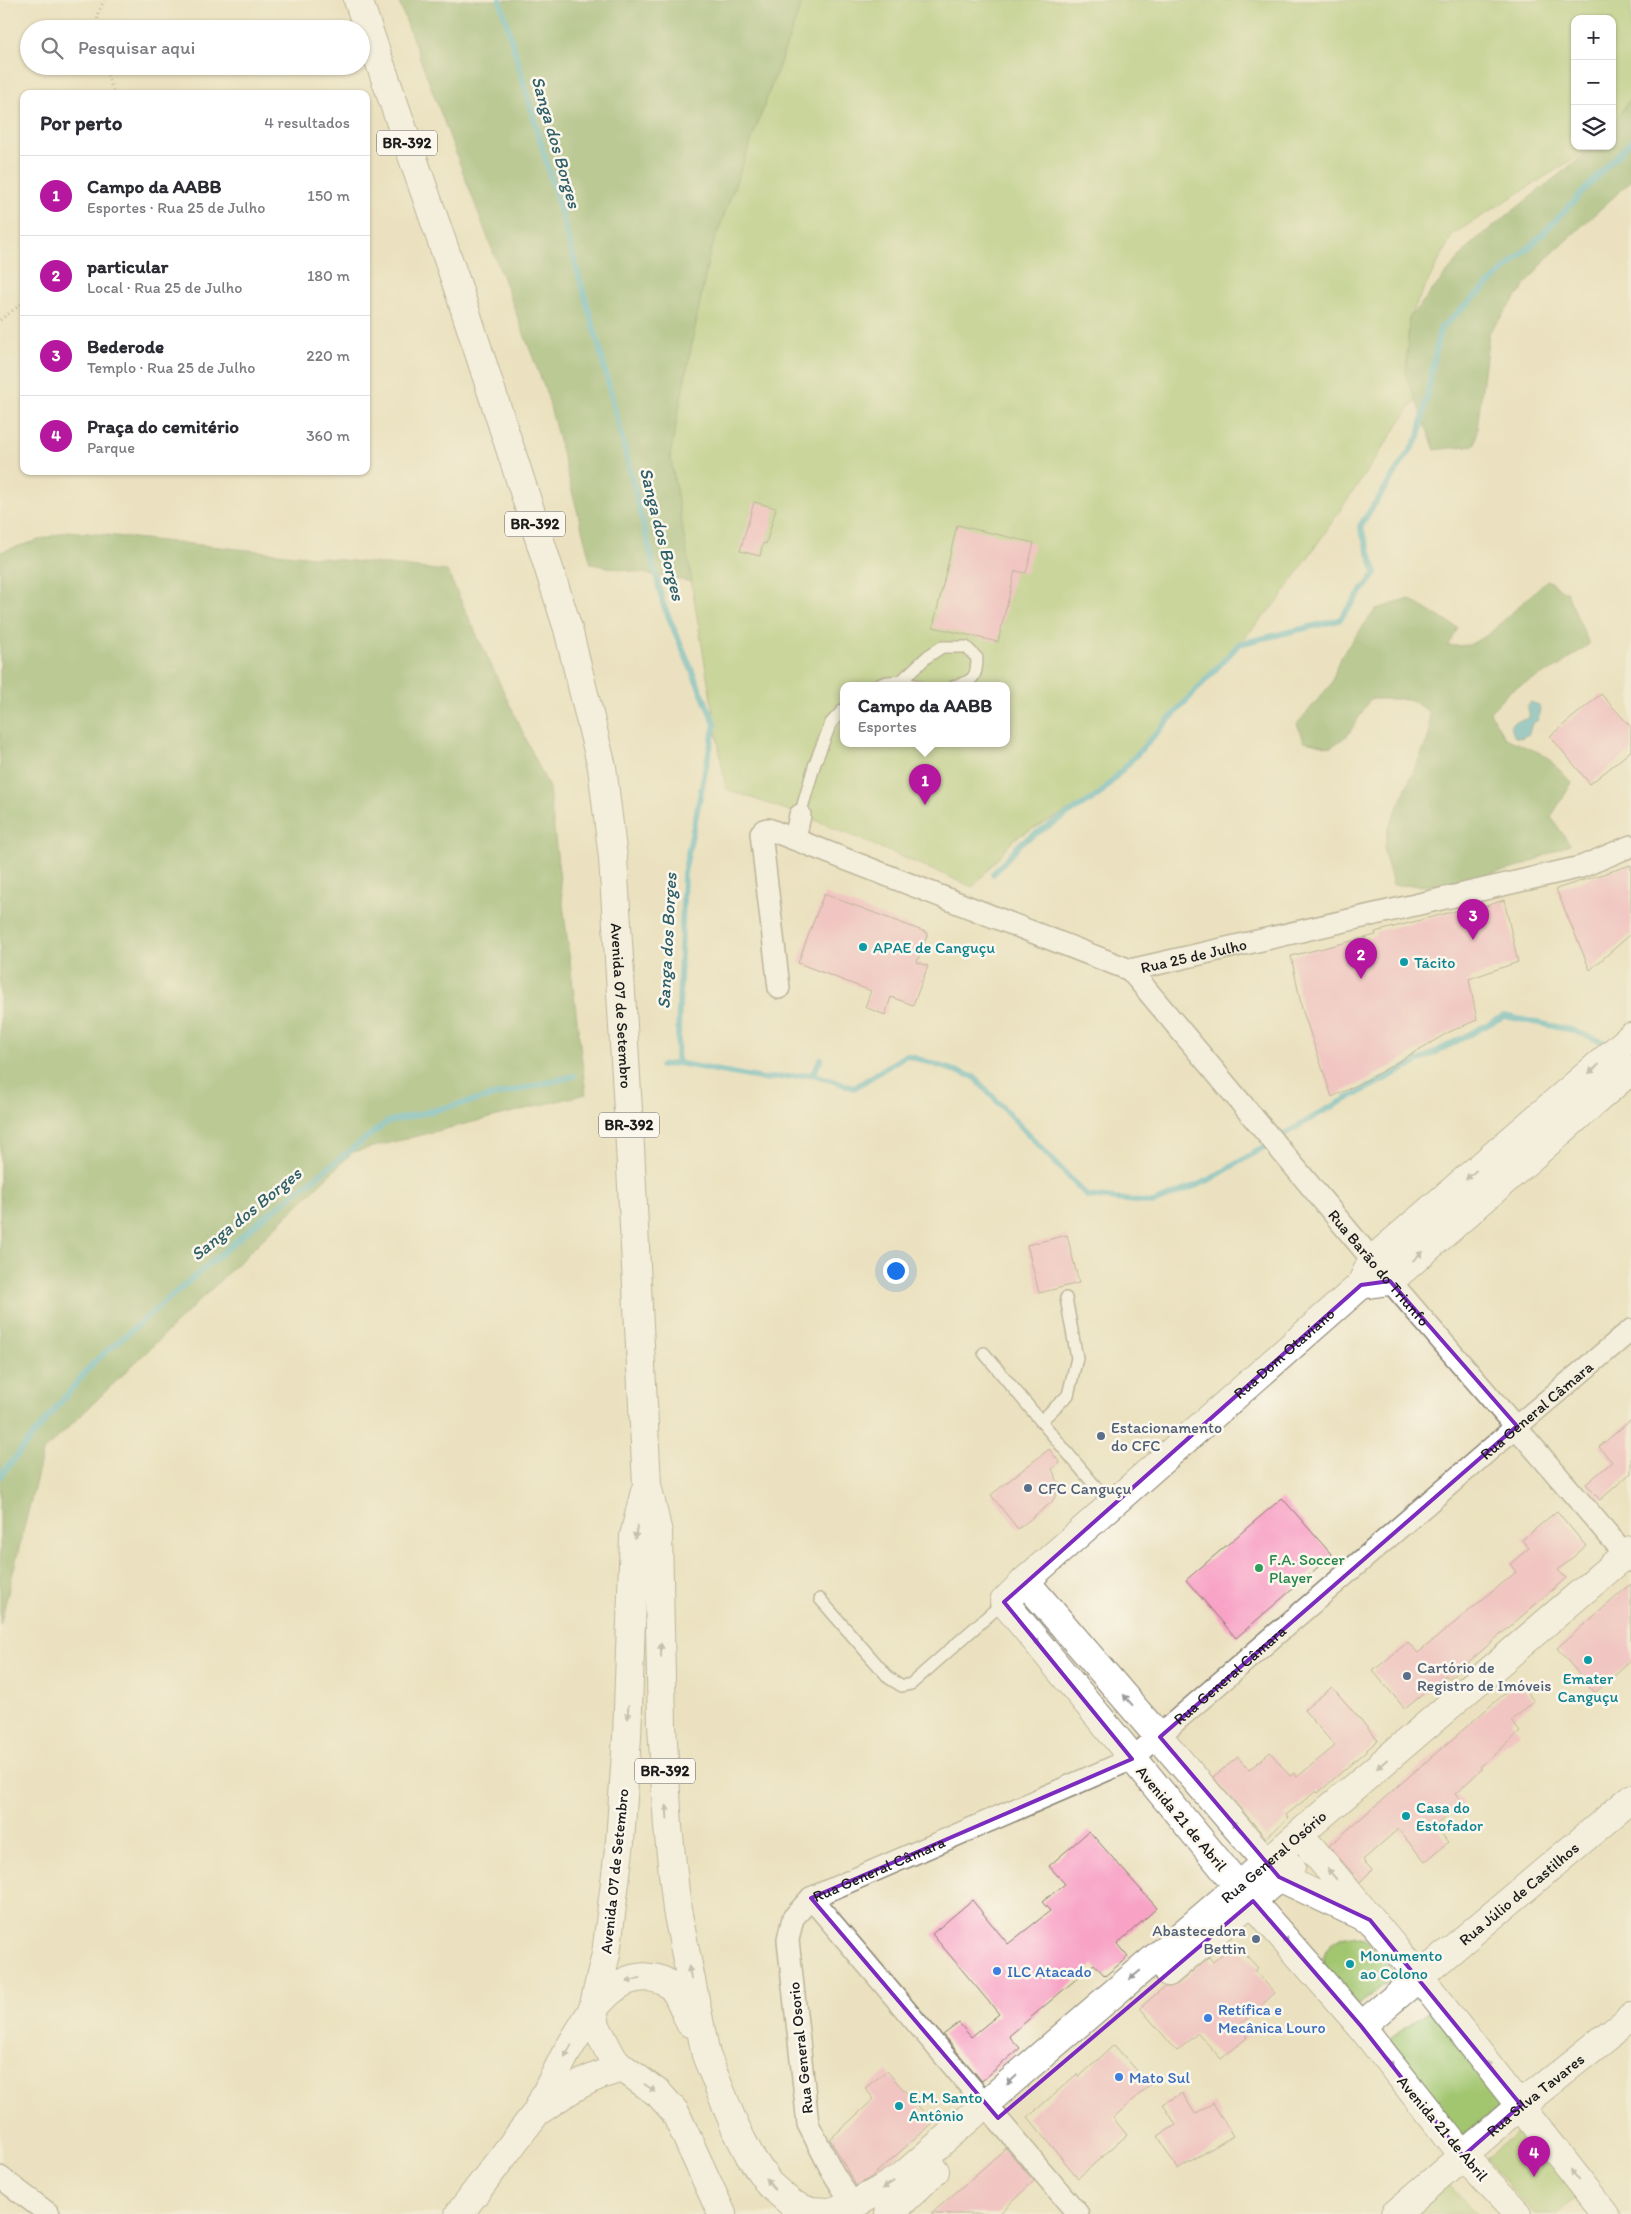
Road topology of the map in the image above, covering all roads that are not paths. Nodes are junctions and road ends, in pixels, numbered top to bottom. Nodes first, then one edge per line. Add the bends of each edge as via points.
1 (358, 0) edge
2 (365, 20) edge
3 (370, 35) edge
4 (884, 682) edge
5 (900, 682) joint
6 (970, 682) edge
7 (840, 713) edge
8 (800, 815) joint
9 (795, 839) junction
10 (1631, 846) edge
11 (1130, 970) junction
12 (779, 988) dead end
13 (1631, 1037) edge
14 (1631, 1070) edge
15 (1542, 1131) junction
16 (1372, 1260) junction
17 (1390, 1280) junction
18 (1362, 1285) junction
19 (1066, 1298) dead end
20 (1631, 1330) edge
21 (984, 1353) dead end
22 (1041, 1421) junction
23 (1517, 1426) junction
24 (646, 1485) junction
25 (1112, 1507) junction
26 (1630, 1559) edge
27 (1025, 1581) junction
28 (820, 1599) dead end
29 (1004, 1602) junction
30 (1160, 1737) junction
31 (1132, 1759) junction
32 (1631, 1800) edge
33 (1312, 1849) junction
34 (1273, 1870) junction
35 (1246, 1894) junction
36 (811, 1898) junction
37 (1370, 1920) junction
38 (788, 1940) joint
39 (1419, 1977) junction
40 (593, 2009) junction
41 (1631, 2017) edge
42 (1361, 2026) junction
43 (706, 2055) junction
44 (623, 2068) junction
45 (1521, 2105) junction
46 (992, 2111) junction
47 (536, 2113) junction
48 (1463, 2156) junction
49 (0, 2177) edge
50 (853, 2205) junction
51 (813, 2212) edge
52 (49, 2214) edge
53 (459, 2214) edge
54 (722, 2214) edge
55 (889, 2214) edge
56 (1078, 2214) edge
57 (1396, 2214) edge
58 (1518, 2214) edge
59 (1605, 2214) edge

1 - 2 main road, Avenida 07 de Setembro / BR-392
3 - 24 main road, Avenida 07 de Setembro / BR-392 via 543,550 568,629 602,767 614,868
4 - 5 lane
5 - 6 lane via 942,646 966,646 978,658 977,672
7 - 8 lane via 831,723 815,763
8 - 9 street
9 - 11 street, Rua 25 de Julho
9 - 12 street, Rua 25 de Julho via 768,829 762,833
10 - 11 street, Rua 25 de Julho via 1581,867
11 - 16 street, Rua Barão do Triunfo
13 -> 15 main road, Rua Dom Otaviano
14 - 15 main road, Rua Dom Otaviano
15 -> 16 main road, Rua Dom Otaviano
17 -> 15 main road, Rua Dom Otaviano
16 - 17 street, Rua Barão do Triunfo
16 - 18 main road, Rua Dom Otaviano
17 - 18 main road
17 - 23 street, Rua Barão do Triunfo
18 - 25 main road, Rua Dom Otaviano
19 - 22 lane via 1077,1358 1068,1395
20 - 23 street, Rua General Câmara
21 - 22 lane
22 - 25 lane
23 - 26 street, Rua Barão do Triunfo
23 - 30 street, Rua General Câmara
24 -> 40 main road, Avenida 07 de Setembro / BR-392 via 634,1536 620,1842 606,1954
43 -> 24 main road, Avenida 07 de Setembro / BR-392 via 677,1910 668,1828 658,1533
25 - 27 main road, Rua Dom Otaviano
26 - 33 main road, Rua General Osório
26 -> 34 main road, Rua General Osório
27 - 29 main road, Rua Dom Otaviano
30 -> 27 main road
28 - 29 lane via 889,1678 902,1686 911,1684
29 -> 31 main road, Avenida 21 de Abril
30 - 31 street, Rua General Câmara
34 -> 30 main road
31 - 35 main road, Avenida 21 de Abril
31 - 36 street, Rua General Câmara
32 - 39 main road, Rua Júlio de Castilhos
33 - 34 main road, Rua General Osório
37 -> 33 main road
34 - 35 main road, Rua General Osório
34 - 37 main road
35 -> 42 main road, Avenida 21 de Abril
35 - 46 main road, Rua General Osório via 1033,2085
36 - 38 street, Rua General Câmara via 793,1918
36 - 46 street
37 - 39 main road
38 - 50 street, Rua General Osorio via 808,2124
39 - 42 main road, Rua Júlio de Castilhos
45 -> 39 main road
43 -> 40 main road via 676,1992 663,1980 647,1977 629,1980 613,1989
40 - 44 main road, Avenida 07 de Setembro / BR-392 via 596,2026 605,2045
40 -> 47 main road
41 - 45 main road, Rua Silva Tavares
42 -> 48 main road, Avenida 21 de Abril
51 -> 43 main road, Avenida 07 de Setembro / BR-392 via 792,2204 769,2184 735,2127
44 - 47 main road via 578,2084
44 -> 54 main road, Avenida 07 de Setembro / BR-392 via 659,2094 675,2112
45 - 48 main road, Rua Silva Tavares
59 -> 45 main road
46 -> 50 main road, Rua General Osório via 905,2174
46 - 55 main road, Rua General Osório
46 - 56 street
47 - 53 main road
48 - 57 main road, Rua Silva Tavares
48 - 58 main road, Avenida 21 de Abril
49 - 52 street
50 - 51 main road, Rua General Osório via 830,2212

